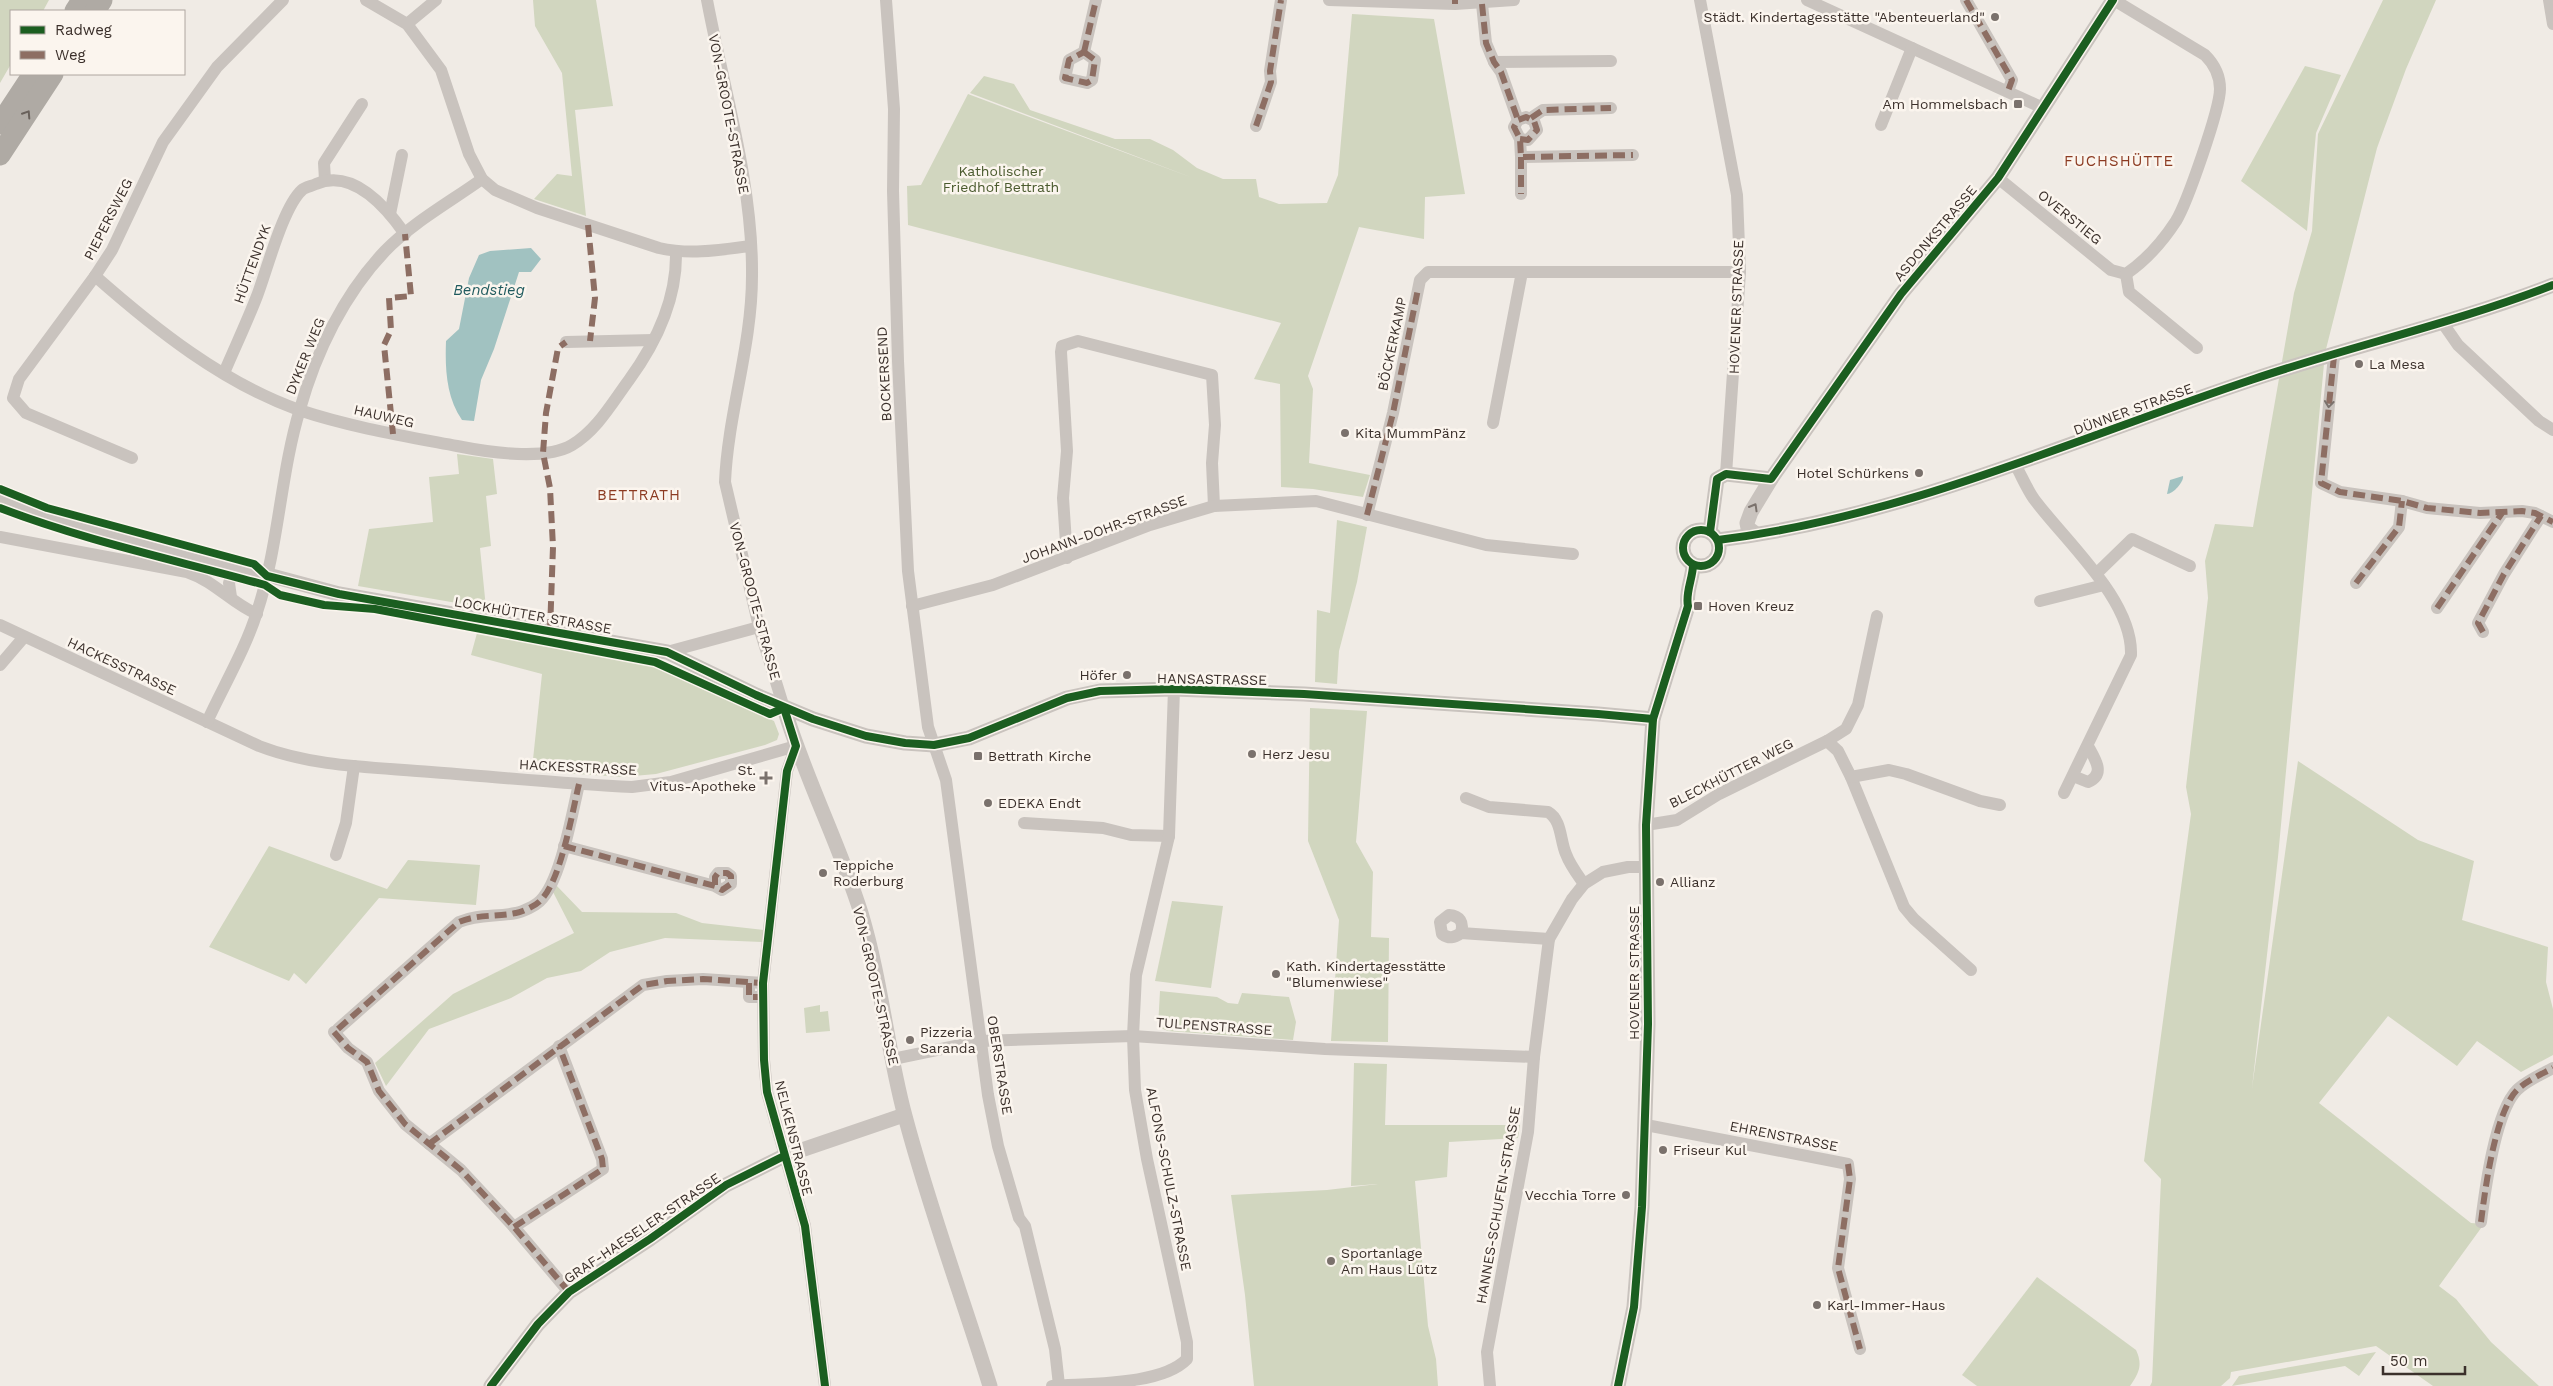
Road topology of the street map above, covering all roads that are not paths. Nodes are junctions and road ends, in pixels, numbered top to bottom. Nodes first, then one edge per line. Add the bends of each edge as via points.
1 (283, 0) edge
2 (366, 0) edge
3 (436, 0) edge
4 (707, 0) edge
5 (886, 0) edge
6 (1096, 0) edge
7 (1281, 0) edge
8 (1329, 0) edge
9 (1514, 0) edge
10 (1700, 0) edge
11 (1807, 0) edge
12 (1966, 0) edge
13 (2113, 0) edge
14 (2549, 0) edge
15 (1455, 2) edge
16 (1482, 4) junction
17 (407, 24) junction
18 (2553, 24) edge
19 (1912, 48) junction
20 (1084, 52) dead end
21 (1611, 61) dead end
22 (1494, 62) junction
23 (32, 75) edge
24 (53, 75) edge
25 (2008, 91) junction
26 (362, 104) dead end
27 (1611, 108) dead end
28 (2043, 108) junction
29 (1524, 119) junction
30 (0, 124) edge
31 (1881, 125) dead end
32 (1256, 126) dead end
33 (1520, 139) junction
34 (0, 155) edge
35 (402, 156) dead end
36 (1521, 156) junction
37 (1633, 156) dead end
38 (1998, 178) junction
39 (482, 179) junction
40 (325, 180) junction
41 (1521, 194) dead end
42 (390, 214) junction
43 (405, 234) junction
44 (750, 246) junction
45 (676, 252) junction
46 (1522, 272) junction
47 (1740, 272) junction
48 (2126, 274) junction
49 (95, 276) junction
50 (2553, 285) edge
51 (2442, 322) junction
52 (653, 340) junction
53 (566, 342) dead end
54 (2197, 348) dead end
55 (2334, 356) junction
56 (224, 373) junction
57 (300, 410) junction
58 (1493, 423) dead end
59 (2553, 430) edge
60 (132, 458) dead end
61 (2016, 466) junction
62 (1726, 474) junction
63 (1772, 478) junction
64 (0, 498) edge
65 (2402, 501) junction
66 (1214, 506) junction
67 (2502, 513) junction
68 (1367, 515) junction
69 (2541, 516) junction
70 (2553, 522) edge
71 (1789, 530) junction
72 (1756, 534) junction
73 (0, 537) edge
74 (1712, 538) junction
75 (1573, 554) dead end
76 (1067, 558) junction
77 (1700, 565) junction
78 (2190, 566) dead end
79 (234, 567) junction
80 (2097, 573) junction
81 (267, 576) junction
82 (2356, 583) dead end
83 (2104, 585) junction
84 (231, 597) junction
85 (2040, 601) dead end
86 (912, 606) junction
87 (2437, 608) dead end
88 (257, 614) junction
89 (1877, 616) dead end
90 (0, 625) edge
91 (759, 627) junction
92 (2483, 632) dead end
93 (24, 637) junction
94 (667, 652) junction
95 (0, 666) edge
96 (1174, 689) junction
97 (784, 708) junction
98 (1653, 720) junction
99 (207, 722) junction
100 (1172, 723) joint
101 (1827, 741) junction
102 (934, 745) junction
103 (796, 746) junction
104 (2088, 746) junction
105 (354, 766) junction
106 (2073, 776) junction
107 (1851, 778) junction
108 (579, 784) junction
109 (2064, 793) dead end
110 (1466, 798) dead end
111 (2000, 805) dead end
112 (1024, 823) dead end
113 (1646, 825) junction
114 (1169, 836) junction
115 (564, 846) junction
116 (336, 855) dead end
117 (1645, 866) junction
118 (1584, 884) junction
119 (715, 886) dead end
120 (1460, 933) dead end
121 (1549, 939) junction
122 (1971, 970) dead end
123 (763, 983) junction
124 (749, 984) junction
125 (763, 997) junction
126 (1133, 1036) junction
127 (980, 1041) junction
128 (558, 1046) junction
129 (1534, 1057) junction
130 (893, 1059) junction
131 (2553, 1068) edge
132 (904, 1115) junction
133 (1646, 1125) junction
134 (429, 1144) junction
135 (784, 1156) junction
136 (2481, 1222) dead end
137 (514, 1227) junction
138 (569, 1292) junction
139 (1860, 1349) dead end
140 (491, 1386) edge
141 (825, 1386) edge
142 (990, 1386) edge
143 (1055, 1386) edge
144 (1490, 1386) edge
145 (1618, 1386) edge

1 - 49 street, PIEPERSWEG via 217,67 164,142 112,250
2 - 17 street
3 - 17 street
4 - 44 street, VON-GROOTE-STRASSE via 744,179
5 - 86 street, BOCKERSEND via 894,109 898,361
6 - 20 street
7 - 32 street via 1271,82
8 - 15 street
9 - 16 street
10 - 47 street, HOVENER STRASSE via 1737,195
11 - 19 street
12 - 25 street via 2012,80
13 - 28 street, ASDONKSTRASSE
13 - 48 street via 2205,55 2214,64 2220,90 2200,161 2176,220 2141,264
14 - 18 street
15 - 16 street
16 - 22 street via 1486,42
17 - 39 street via 441,70
19 - 25 street
19 - 31 street
21 - 22 street
22 - 29 street
23 - 30 highway
34 -> 24 highway
25 - 28 street
26 - 40 street via 324,163
27 - 29 street via 1543,110
28 - 38 street, ASDONKSTRASSE
29 - 33 street via 1514,132
29 - 33 street via 1536,125 1535,134 1528,140
33 - 36 street
35 - 42 street
36 - 37 street
36 - 41 street
38 - 48 street, OVERSTIEG via 2112,270
38 - 63 street, ASDONKSTRASSE via 1901,294
39 - 43 street, DYKER WEG
39 - 45 street via 495,190 537,208
40 - 42 street via 342,180 363,190
40 - 56 street, HÜTTENDYK via 302,190 284,219 257,296
42 - 43 street
43 - 57 street, DYKER WEG via 385,251 336,319 319,354
44 - 45 street via 707,252
44 - 91 street, VON-GROOTE-STRASSE via 752,276 745,355 724,482
45 - 52 street, HAUWEG via 672,295
46 - 47 street, BÖCKERKAMP
46 - 58 street
46 - 68 street, BÖCKERKAMP via 1428,272 1420,280 1393,413
47 - 62 street, HOVENER STRASSE
48 - 54 street via 2130,292
49 - 56 street, HAUWEG via 142,318
49 - 60 street, PIEPERSWEG via 20,379 13,398 26,413
50 - 51 street, DÜNNER STRASSE
51 - 55 street, DÜNNER STRASSE
51 - 59 street via 2458,345 2539,421
52 - 53 street
52 - 57 street, HAUWEG via 633,374 593,428 571,446 544,453 513,454 466,448 393,434
55 - 61 street, DÜNNER STRASSE via 2252,380
55 -> 65 street via 2321,483 2340,492
56 - 57 street, HAUWEG
57 - 81 street, DYKER WEG
61 - 71 street, DÜNNER STRASSE via 1922,497
61 - 80 street via 2034,498
62 - 63 street
62 - 74 street, HOVENER STRASSE via 1717,479 1714,492
72 -> 63 street, ASDONKSTRASSE via 1747,523
64 - 79 street, LOCKHÜTTER STRASSE via 63,520
65 - 67 street via 2427,508
65 - 82 street via 2400,527
66 - 68 street, JOHANN-DOHR-STRASSE via 1316,502
66 - 76 street, JOHANN-DOHR-STRASSE
66 - 76 street via 1212,375 1078,341 1070,342 1062,346 1061,352 1067,451 1063,498
67 - 69 street via 2522,510
67 - 87 street
68 - 75 street, JOHANN-DOHR-STRASSE via 1486,545
69 - 70 street
69 - 92 street via 2478,623
71 - 72 street, DÜNNER STRASSE
71 - 74 street, DÜNNER STRASSE via 1768,541
72 - 74 street, DÜNNER STRASSE
73 - 84 street via 187,572 205,578
74 - 77 street via 1712,563
74 - 77 street via 1693,532 1684,543 1684,553
76 - 86 street, JOHANN-DOHR-STRASSE via 993,585
77 - 98 street, HOVENER STRASSE via 1695,600 1688,606
78 - 80 street via 2132,539
79 - 81 street, LOCKHÜTTER STRASSE
79 - 84 street via 229,583
80 - 83 street
81 - 88 street
81 - 94 street, LOCKHÜTTER STRASSE via 339,594
83 - 85 street
83 - 104 street via 2132,639 2131,654
84 - 88 street via 243,608
86 - 102 street, BOCKERSEND via 928,727
88 - 99 street
89 - 101 street, BLECKHÜTTER WEG via 1858,705 1846,729
90 - 93 street, HACKESSTRASSE
91 - 94 street, LOCKHÜTTER STRASSE
91 - 97 street, VON-GROOTE-STRASSE
93 - 95 street
93 - 99 street, HACKESSTRASSE
94 - 97 street, LOCKHÜTTER STRASSE
96 - 98 street, HANSASTRASSE via 1421,702
96 - 100 street, HANSASTRASSE
96 - 102 street, HANSASTRASSE via 1100,691 1067,698 977,735
97 - 102 street, HANSASTRASSE via 866,736
97 - 103 street, VON-GROOTE-STRASSE
98 - 113 street, HOVENER STRASSE
99 - 105 street, HACKESSTRASSE via 283,755
100 - 114 street, ALFONS-SCHULZ-STRASSE
101 - 107 street via 1838,751
101 - 113 street, BLECKHÜTTER WEG via 1719,794 1677,820
102 - 127 street, OBERSTRASSE via 946,780
103 - 108 street, HACKESSTRASSE via 662,783 632,787
103 - 123 street, NELKENSTRASSE via 787,771
103 - 130 street, VON-GROOTE-STRASSE via 825,813 861,915
104 - 106 street
104 - 106 street via 2099,771 2088,782
105 - 108 street, HACKESSTRASSE
105 - 116 street via 346,823
106 - 109 street
107 - 111 street via 1889,770
107 - 122 street via 1904,907
108 - 115 street
110 - 118 street via 1489,807 1552,814 1565,853
112 - 114 street
113 - 117 street, HOVENER STRASSE
114 - 126 street, ALFONS-SCHULZ-STRASSE via 1136,975
115 - 119 street
115 - 134 street via 550,887 539,902 517,913 474,916 459,922 336,1031 348,1048 367,1062 379,1091 405,1124
117 - 118 street, HANNES-SCHUFEN-STRASSE via 1603,872
117 - 133 street, HOVENER STRASSE via 1649,967
118 - 121 street, HANNES-SCHUFEN-STRASSE
120 - 121 street
121 - 129 street, HANNES-SCHUFEN-STRASSE
123 - 124 street
123 - 125 street, NELKENSTRASSE
124 - 125 street via 749,997
124 - 128 street via 703,978 643,985
125 - 135 street, NELKENSTRASSE via 767,1092
126 - 127 street, TULPENSTRASSE
126 - 129 street, TULPENSTRASSE via 1325,1049
126 - 143 street, ALFONS-SCHULZ-STRASSE via 1135,1090 1187,1342 1186,1359 1178,1368 1130,1381
127 - 130 street, TULPENSTRASSE
127 - 143 street, OBERSTRASSE via 998,1146 1027,1236 1055,1349
128 - 134 street
128 - 137 street via 603,1169
129 - 144 street, HANNES-SCHUFEN-STRASSE via 1528,1132 1487,1352
130 - 132 street, VON-GROOTE-STRASSE
131 - 136 street via 2518,1089 2506,1106 2488,1171
132 - 135 street, GRAF-HAESELER-STRASSE
132 - 142 street, VON-GROOTE-STRASSE
133 - 139 street, EHRENSTRASSE via 1848,1164 1850,1179 1838,1268
133 - 145 street, HOVENER STRASSE via 1634,1307
134 - 137 street via 461,1170
135 - 138 street, GRAF-HAESELER-STRASSE via 726,1185
135 - 141 street, NELKENSTRASSE via 805,1226
137 - 138 street
138 - 140 street, GRAF-HAESELER-STRASSE via 538,1324

